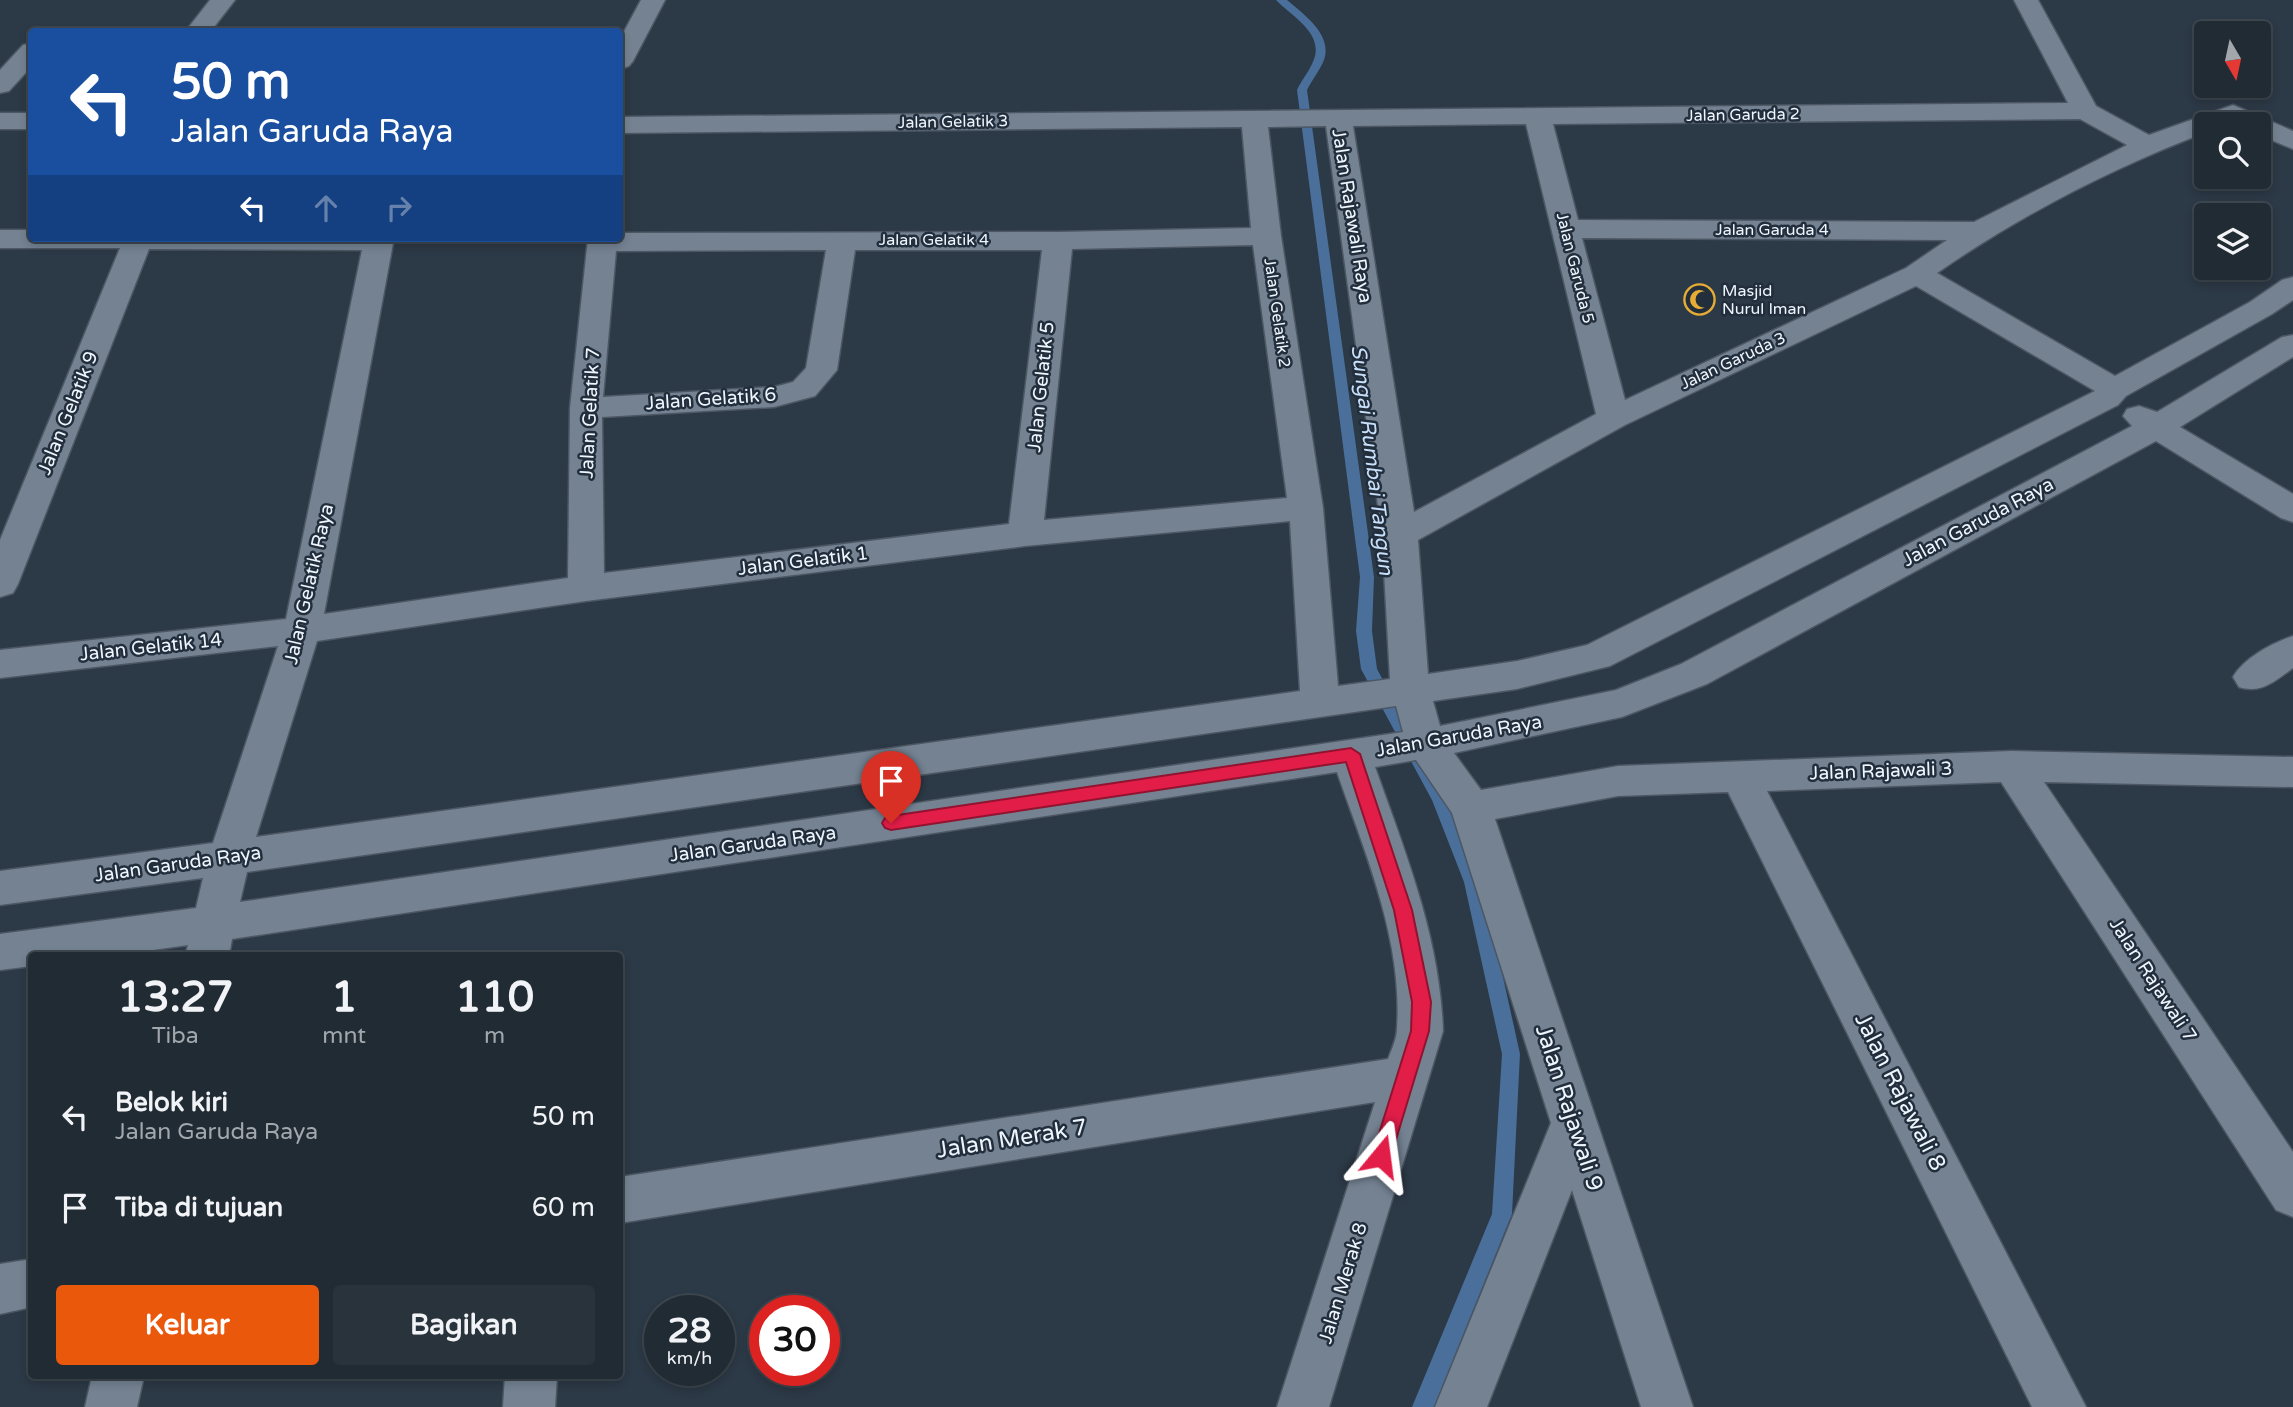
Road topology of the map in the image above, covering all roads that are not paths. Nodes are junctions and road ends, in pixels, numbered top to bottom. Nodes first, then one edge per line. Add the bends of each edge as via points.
1 (223, 0) edge
2 (653, 0) edge
3 (2026, 0) edge
4 (200, 28) edge
5 (28, 54) edge
6 (623, 55) edge
7 (0, 85) edge
8 (2085, 111) junction
9 (1254, 118) junction
10 (1287, 118) joint
11 (1334, 118) junction
12 (1538, 118) junction
13 (0, 121) edge
14 (28, 121) edge
15 (623, 127) edge
16 (2194, 128) edge
17 (2271, 131) edge
18 (2293, 141) edge
19 (2147, 145) junction
20 (1565, 229) junction
21 (1979, 231) junction
22 (1266, 236) junction
23 (0, 239) edge
24 (28, 240) edge
25 (623, 240) edge
26 (842, 240) junction
27 (1058, 241) junction
28 (137, 242) edge
29 (378, 242) edge
30 (603, 242) edge
31 (1917, 274) junction
32 (2293, 286) edge
33 (2293, 344) edge
34 (2111, 393) junction
35 (586, 408) junction
36 (1613, 418) junction
37 (2158, 426) junction
38 (1306, 508) junction
39 (2293, 510) edge
40 (1025, 534) junction
41 (1400, 535) junction
42 (0, 584) edge
43 (586, 588) junction
44 (302, 630) junction
45 (2293, 650) edge
46 (0, 664) edge
47 (2252, 677) dead end
48 (1410, 689) junction
49 (1337, 699) junction
50 (1426, 744) junction
51 (1363, 753) junction
52 (2012, 766) junction
53 (2291, 774) edge
54 (1740, 777) junction
55 (1471, 808) junction
56 (229, 858) junction
57 (0, 888) edge
58 (210, 940) edge
59 (0, 952) edge
60 (1404, 1077) junction
61 (1574, 1124) junction
62 (2293, 1194) edge
63 (623, 1200) edge
64 (28, 1284) edge
65 (0, 1289) edge
66 (117, 1379) edge
67 (531, 1379) edge
68 (111, 1407) edge
69 (529, 1407) edge
70 (1303, 1407) edge
71 (1461, 1407) edge
72 (1667, 1407) edge
73 (2060, 1407) edge

1 - 4 street
2 - 6 street
3 - 8 street
5 - 7 street
8 - 12 street, Jalan Garuda 2
8 - 19 street, Jalan Garuda 2
9 - 10 street, Jalan Gelatik 3
9 - 15 street, Jalan Gelatik 3
9 - 22 street, Jalan Gelatik 2
10 - 11 street, Jalan Garuda 2
11 - 12 street, Jalan Garuda 2
11 - 41 street, Jalan Rajawali Raya
12 - 20 street, Jalan Garuda 5
13 - 14 street
16 - 19 street, Jalan Garuda 3
17 - 18 street, Jalan Garuda 3
19 - 21 street, Jalan Garuda 3
20 - 21 street, Jalan Garuda 4
20 - 36 street, Jalan Garuda 5
21 - 31 street, Jalan Garuda 3
22 - 27 street, Jalan Gelatik 4
22 - 38 street, Jalan Gelatik 2
23 - 24 street
25 - 26 street, Jalan Gelatik 4
26 - 27 street, Jalan Gelatik 4
26 - 35 street, Jalan Gelatik 6 via 821,370 804,389 774,397
27 - 40 street, Jalan Gelatik 5
28 - 42 street, Jalan Gelatik 9
29 - 44 street, Jalan Gelatik Raya
30 - 35 street, Jalan Gelatik 7
31 - 34 street
31 - 36 street, Jalan Garuda 3
32 - 34 street
33 - 37 street, Jalan Garuda Raya
34 - 37 street
34 - 48 street via 1597,656 1517,675
35 - 43 street, Jalan Gelatik 7
36 - 41 street, Jalan Garuda 3
37 - 39 street
37 - 50 street, Jalan Garuda Raya via 1694,674 1622,703
38 - 40 street, Jalan Gelatik 1
38 - 49 street, Jalan Gelatik 2
40 - 43 street, Jalan Gelatik 1
41 - 48 street, Jalan Rajawali Raya
43 - 44 street, Jalan Gelatik 1
44 - 46 street, Jalan Gelatik 14
44 - 56 street, Jalan Gelatik Raya
45 - 47 street
48 - 49 street, Jalan Garuda Raya
48 - 50 street, Jalan Rajawali Raya
49 - 56 street, Jalan Garuda Raya
50 - 51 street, Jalan Garuda Raya
50 - 55 street, Jalan Rajawali 9
51 - 58 street, Jalan Garuda Raya
51 - 60 street, Jalan Merak 8 via 1422,1002 1420,1031
52 - 53 street, Jalan Rajawali 3
52 - 54 street, Jalan Rajawali 3
52 - 62 street, Jalan Rajawali 7
54 - 55 street, Jalan Rajawali 3 via 1618,781
54 - 73 street, Jalan Rajawali 8
55 - 61 street, Jalan Rajawali 9
56 - 57 street, Jalan Garuda Raya
56 - 58 street, Jalan Gelatik Raya
58 - 59 street, Jalan Garuda Raya
60 - 63 street, Jalan Merak 7
60 - 70 street, Jalan Merak 8
61 - 71 street
61 - 72 street, Jalan Rajawali 9
64 - 65 street
66 - 68 street
67 - 69 street

